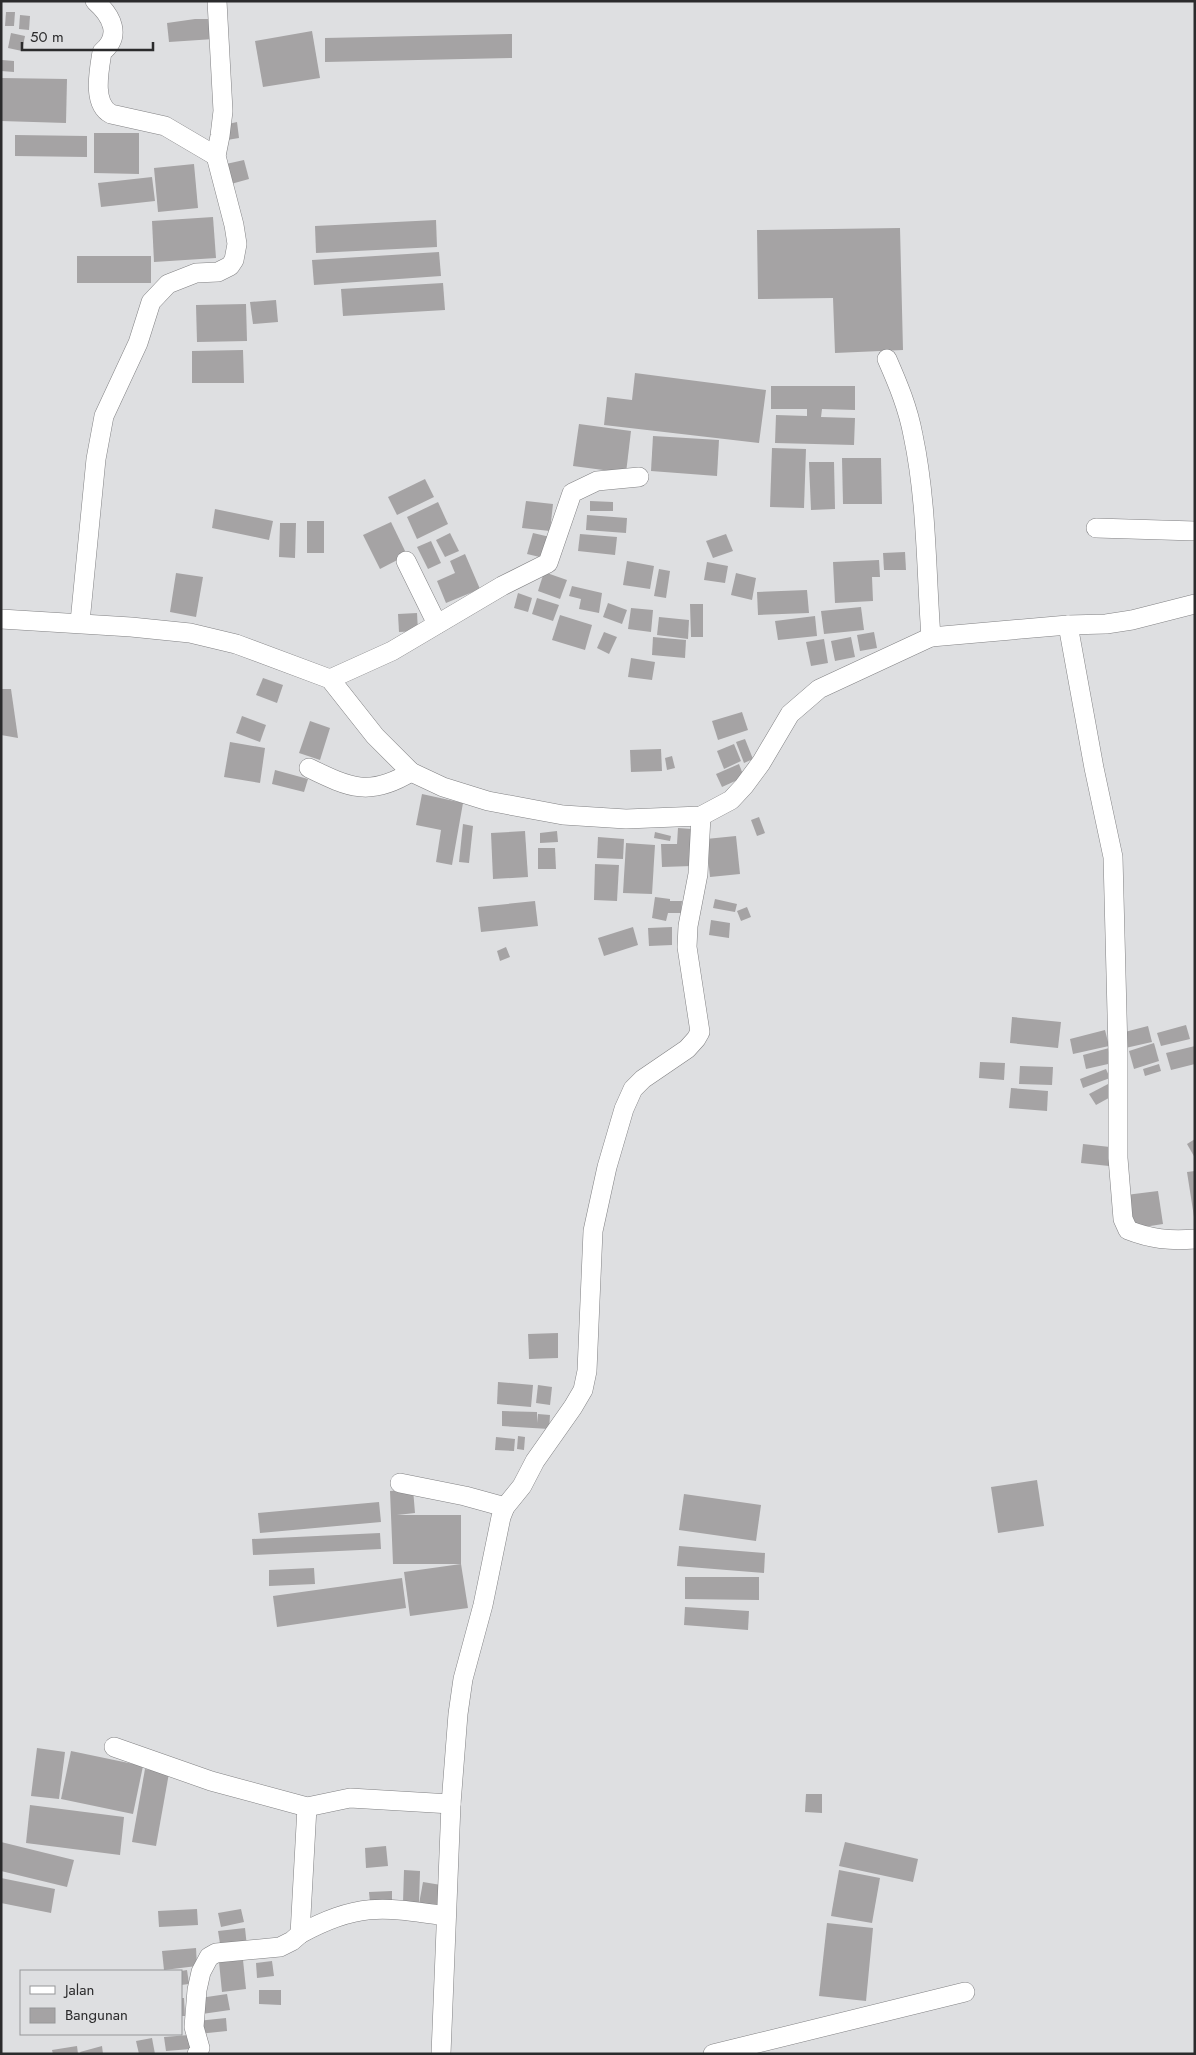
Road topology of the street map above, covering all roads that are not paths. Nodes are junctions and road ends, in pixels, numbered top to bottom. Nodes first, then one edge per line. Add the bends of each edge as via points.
1 (95, 1) edge
2 (216, 1) edge
3 (216, 156) junction
4 (887, 359) dead end
5 (639, 477) dead end
6 (1096, 528) dead end
7 (1195, 532) edge
8 (406, 561) dead end
9 (1195, 604) edge
10 (1, 619) edge
11 (80, 622) junction
12 (437, 624) junction
13 (1068, 625) junction
14 (931, 637) junction
15 (330, 679) junction
16 (309, 768) dead end
17 (412, 772) junction
18 (701, 816) junction
19 (1195, 1239) edge
20 (400, 1483) dead end
21 (505, 1507) junction
22 (114, 1747) dead end
23 (450, 1804) junction
24 (307, 1807) junction
25 (446, 1916) junction
26 (300, 1934) junction
27 (965, 1992) dead end
28 (197, 2054) edge
29 (441, 2054) edge
30 (713, 2054) edge

1 - 3 street via 110,22 114,36 102,52 100,65 99,97 105,110 165,126
2 - 3 street via 223,111
3 - 11 street via 234,224 237,244 234,260 218,272 196,274 168,284 151,302 138,343 104,416 96,460
4 - 14 street via 903,395 913,434 923,503
5 - 12 street via 597,481 572,493 548,563
6 - 7 street
8 - 12 street
9 - 13 street via 1132,620
10 - 11 street
11 - 15 street via 190,633 236,644
12 - 15 street via 392,651
13 - 14 street
13 - 19 street via 1113,857 1122,1219 1128,1230 1150,1238
14 - 18 street via 819,689 790,714 761,763 731,800
15 - 17 street via 375,736
16 - 17 street via 340,783 368,788 395,782
17 - 18 street via 443,787 488,801 563,814 626,819
18 - 21 street via 698,874 687,947 700,1032 687,1049 633,1089 624,1109 593,1231 587,1371 583,1390
20 - 21 street
21 - 23 street via 463,1679
22 - 24 street via 211,1780
23 - 24 street via 350,1798
23 - 25 street
24 - 26 street
25 - 26 street via 382,1908 360,1910 342,1914
25 - 29 street
26 - 28 street via 280,1948 216,1953 209,1957 197,1990 194,2027 200,2048
27 - 30 street

